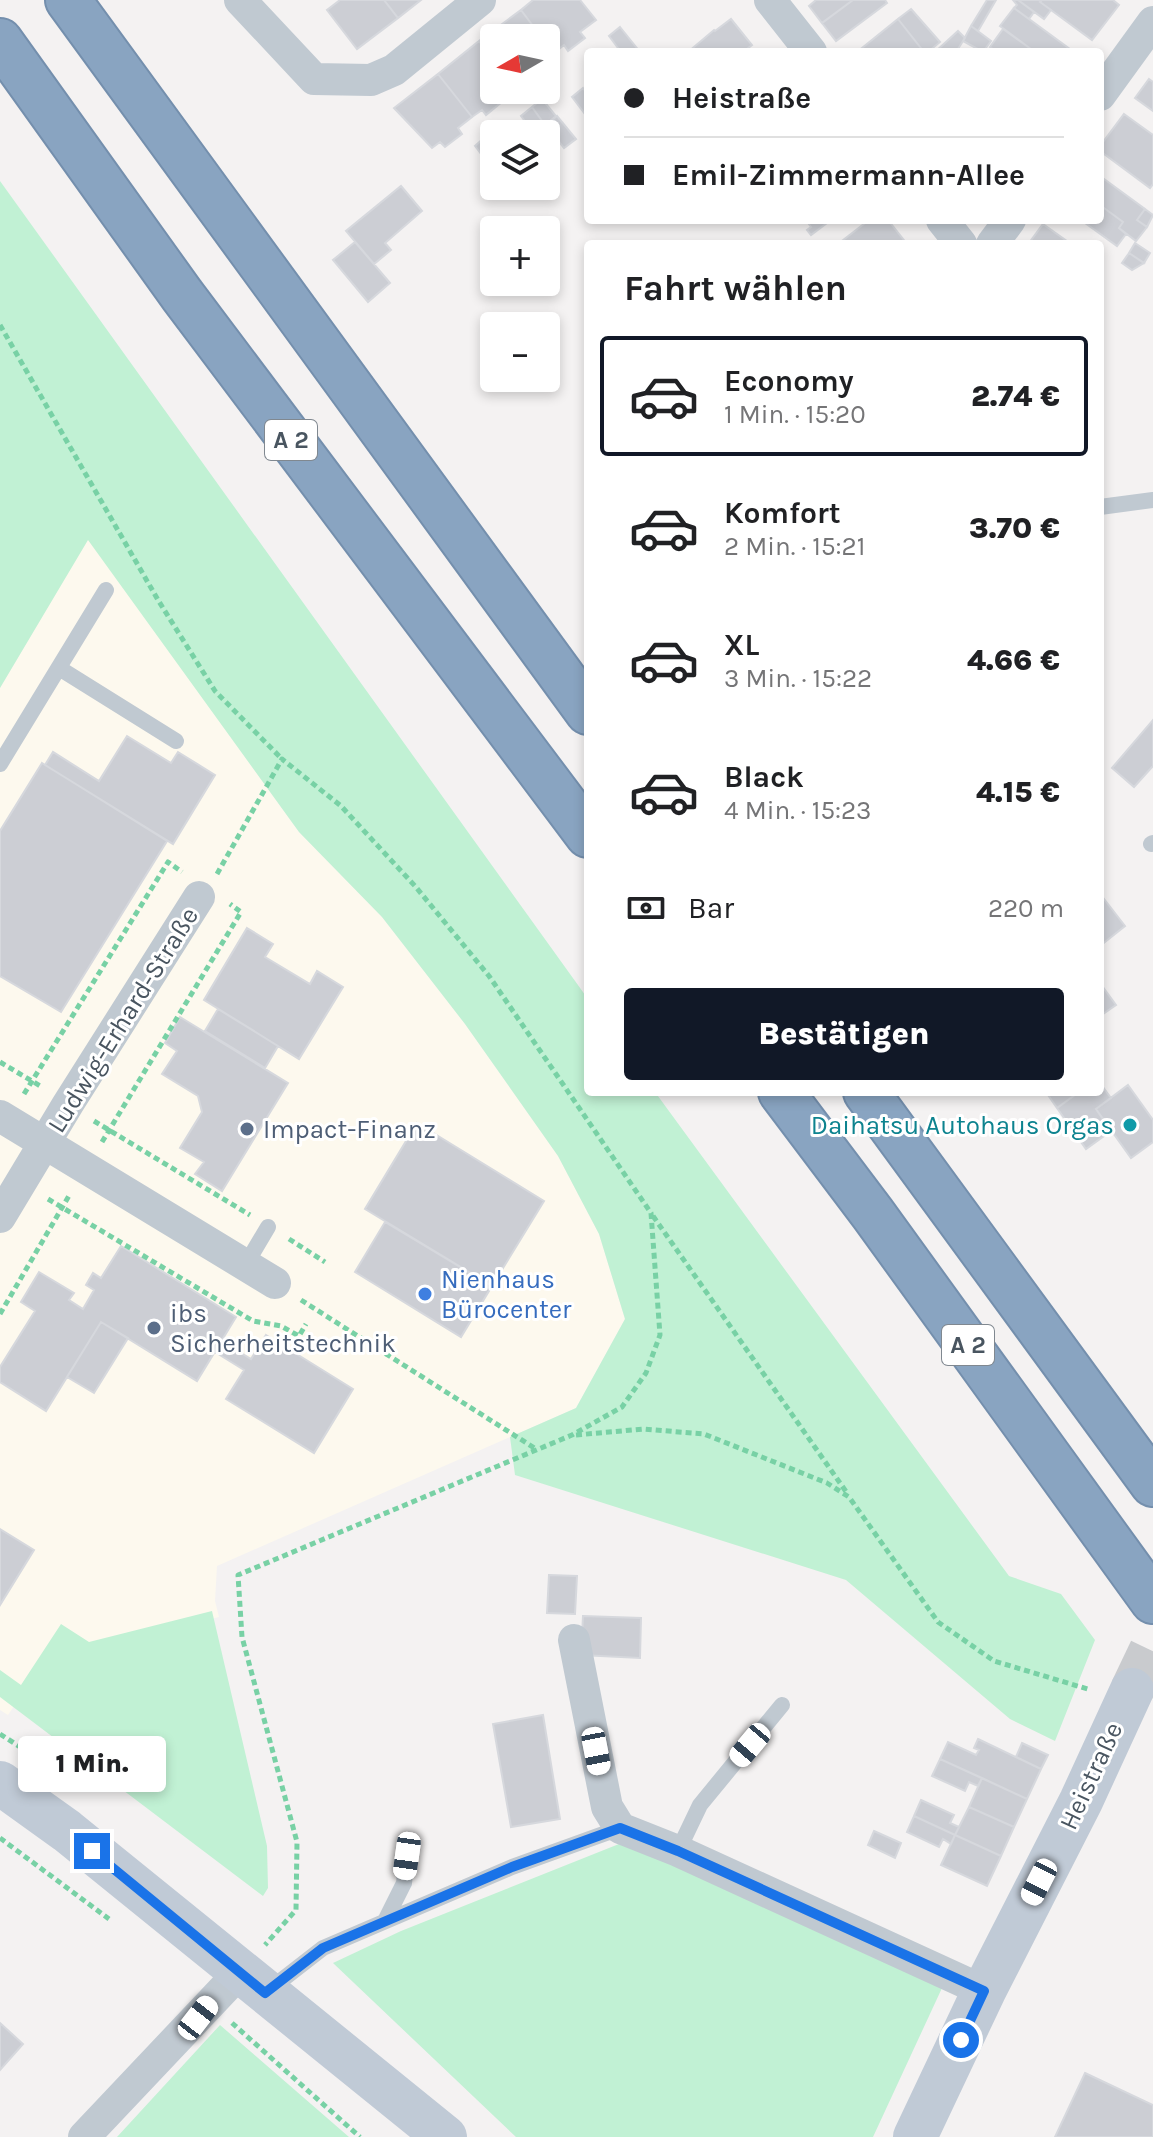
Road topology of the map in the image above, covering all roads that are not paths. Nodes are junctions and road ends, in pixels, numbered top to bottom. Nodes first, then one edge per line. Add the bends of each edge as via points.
1 (68, 0) edge
2 (240, 0) edge
3 (480, 0) edge
4 (770, 0) edge
5 (1153, 22) edge
6 (0, 41) edge
7 (808, 48) edge
8 (1104, 89) edge
9 (945, 224) edge
10 (958, 240) edge
11 (1153, 500) edge
12 (1104, 506) edge
13 (106, 590) dead end
14 (59, 668) junction
15 (584, 707) edge
16 (176, 741) dead end
17 (0, 764) edge
18 (584, 830) edge
19 (199, 897) road end
20 (784, 1096) edge
21 (869, 1096) edge
22 (0, 1116) edge
23 (46, 1143) junction
24 (0, 1217) edge
25 (268, 1227) road end
26 (246, 1264) junction
27 (275, 1283) road end
28 (1153, 1484) edge
29 (1153, 1601) edge
30 (574, 1640) dead end
31 (1130, 1695) tunnel mouth
32 (782, 1705) dead end
33 (0, 1783) edge
34 (620, 1828) junction
35 (678, 1851) junction
36 (407, 1856) dead end
37 (385, 1921) junction
38 (252, 1983) junction
39 (984, 1991) junction
40 (84, 2137) edge
41 (397, 2137) edge
42 (445, 2137) edge
43 (915, 2137) edge

1 - 15 highway
2 - 3 street via 314,79 371,80 394,70
4 - 7 street
5 - 8 street
6 - 18 highway, A 2 via 182,295
9 - 10 street
11 - 12 lane
13 - 14 lane
14 - 16 lane
14 - 17 lane
19 - 23 street, Ludwig-Erhard-Straße
20 - 29 highway, A 2
21 - 28 highway, A 2
22 - 23 street, Ludwig-Erhard-Straße
23 - 24 street, Ludwig-Erhard-Straße
23 - 26 street, Ludwig-Erhard-Straße
25 - 26 lane
26 - 27 street, Ludwig-Erhard-Straße
30 - 34 street via 607,1807
31 - 39 main road, Heistraße
32 - 35 lane via 700,1805
33 - 38 main road via 67,1831
34 - 35 street
34 - 37 lane
35 - 39 street
36 - 37 lane via 404,1883
37 - 38 lane
38 - 40 street via 209,2004
38 - 41 main road
38 - 42 main road
39 - 43 main road, Heistraße

